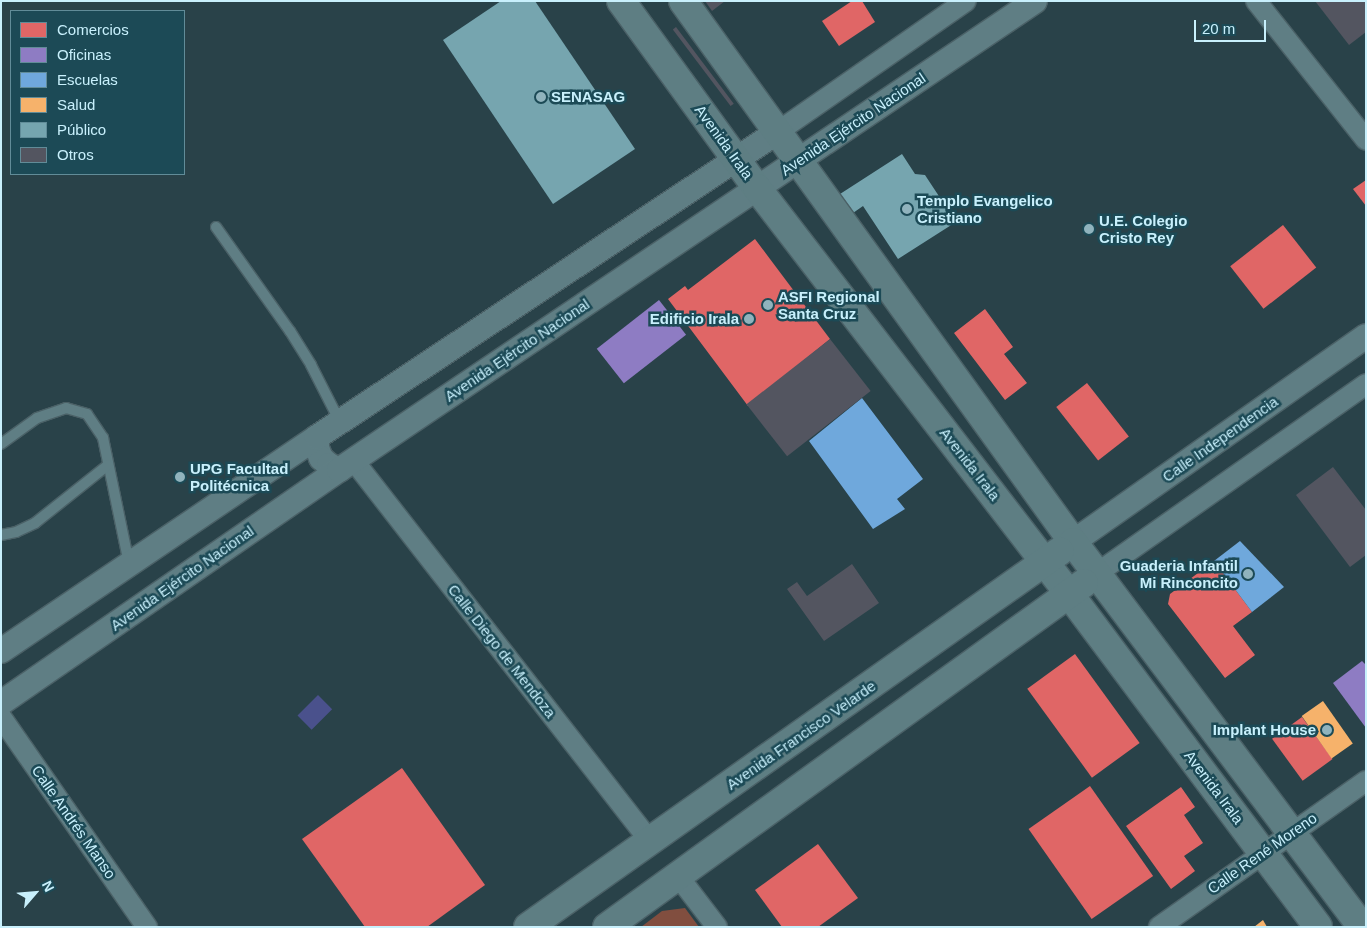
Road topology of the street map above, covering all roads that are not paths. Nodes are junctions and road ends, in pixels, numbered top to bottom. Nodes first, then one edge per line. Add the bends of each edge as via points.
1 (621, 1) edge
2 (683, 1) edge
3 (966, 1) edge
4 (1035, 1) edge
5 (1256, 1) edge
6 (776, 133) junction
7 (1366, 140) edge
8 (737, 158) junction
9 (797, 162) junction
10 (757, 188) junction
11 (216, 227) dead end
12 (1366, 336) edge
13 (1366, 384) edge
14 (345, 419) junction
15 (317, 437) junction
16 (1, 444) edge
17 (355, 460) junction
18 (108, 465) junction
19 (1, 535) edge
20 (1073, 542) junction
21 (1045, 562) junction
22 (129, 564) junction
23 (1096, 574) junction
24 (1070, 595) junction
25 (1, 651) edge
26 (2, 704) edge
27 (1366, 781) edge
28 (1291, 832) junction
29 (650, 841) junction
30 (1263, 852) junction
31 (678, 876) junction
32 (147, 927) edge
33 (528, 927) edge
34 (607, 927) edge
35 (717, 927) edge
36 (1159, 927) edge
37 (1318, 927) edge
38 (1362, 927) edge

1 - 8 main road, Avenida Irala
2 - 6 main road
3 - 6 street
4 - 9 street, Avenida Ejército Nacional
5 - 7 street
6 - 8 street
6 - 9 main road
8 - 10 main road, Avenida Irala
8 - 14 street
9 - 10 street, Avenida Ejército Nacional
9 - 20 main road
10 - 17 street, Avenida Ejército Nacional
10 - 21 main road, Avenida Irala
11 - 14 lane via 290,331
12 - 20 street, Calle Independencia
13 - 23 street
14 - 15 street
14 - 17 street via 361,419 372,437
15 - 17 street via 321,458 329,466
15 - 22 street
16 - 18 lane via 37,418 66,408 87,414 103,438
17 - 26 street, Avenida Ejército Nacional
17 - 29 street, Calle Diego de Mendoza
18 - 19 lane via 35,523
18 - 22 lane
20 - 21 main road, Avenida Francisco Velarde
20 - 23 main road
21 - 24 main road, Avenida Irala
21 - 29 main road, Avenida Francisco Velarde
22 - 25 street
23 - 24 main road
23 - 28 main road
24 - 30 main road, Avenida Irala
24 - 31 main road
26 - 32 street, Calle Andrés Manso
27 - 28 street, Calle René Moreno
28 - 30 street, Calle René Moreno
28 - 38 main road
29 - 31 main road via 643,864 647,871 654,877
29 - 31 main road via 674,839 681,845 685,853
29 - 33 main road, Avenida Francisco Velarde
30 - 36 street, Calle René Moreno
30 - 37 main road, Avenida Irala
31 - 34 main road
31 - 35 street

